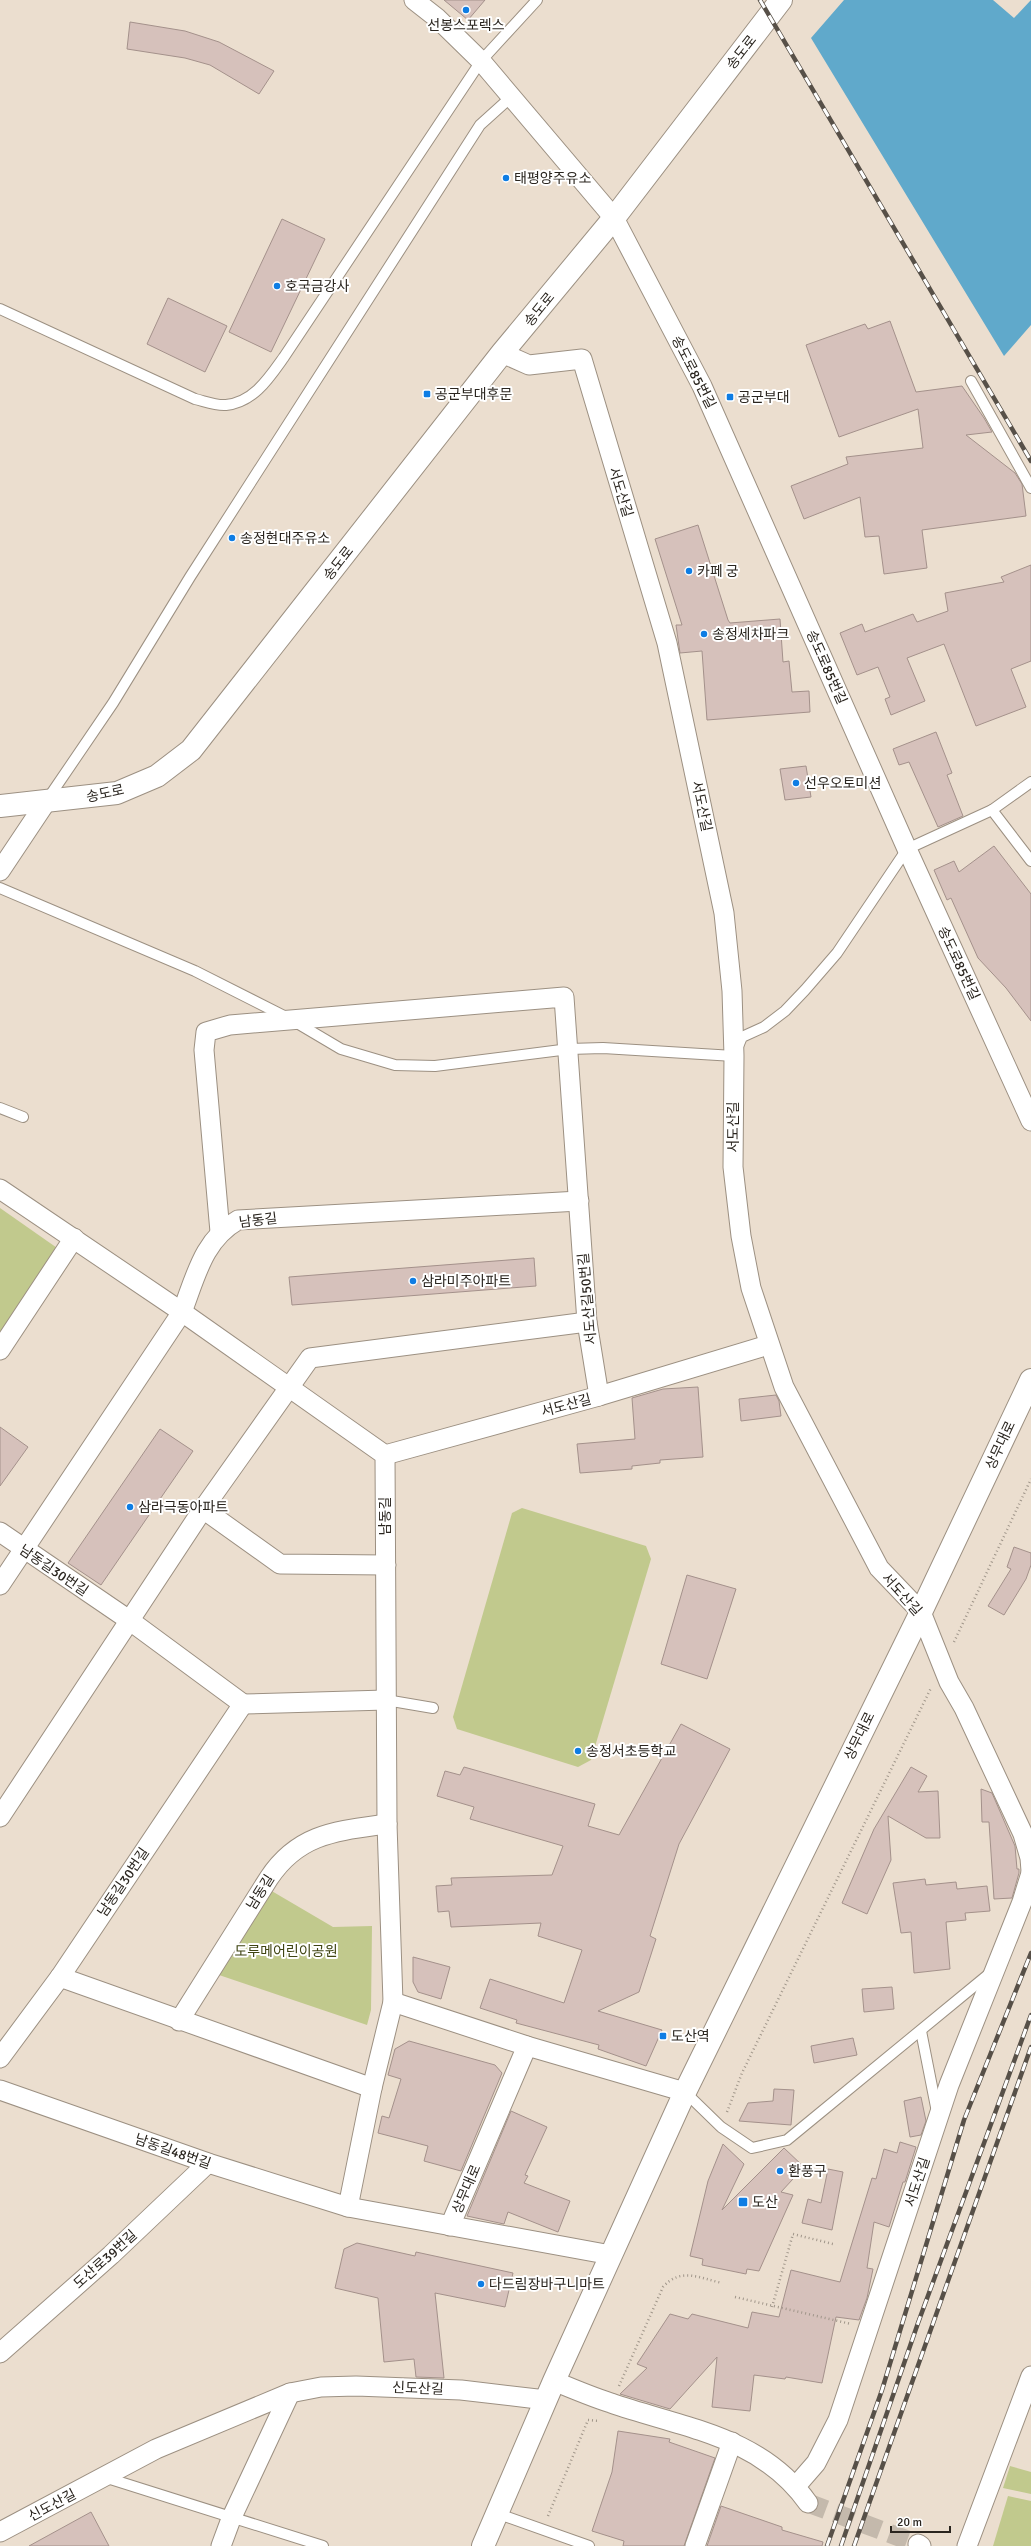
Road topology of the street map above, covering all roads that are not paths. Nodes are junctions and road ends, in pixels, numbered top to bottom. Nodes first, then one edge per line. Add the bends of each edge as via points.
1 (414, 0) edge
2 (537, 0) edge
3 (781, 0) edge
4 (481, 61) junction
5 (507, 92) junction
6 (614, 218) junction
7 (0, 309) edge
8 (502, 353) junction
9 (971, 381) dead end
10 (1031, 488) edge
11 (1031, 782) edge
12 (46, 802) junction
13 (0, 806) edge
14 (992, 810) junction
15 (907, 849) junction
16 (1031, 861) edge
17 (0, 871) edge
18 (0, 888) edge
19 (292, 1020) junction
20 (569, 1049) junction
21 (734, 1056) junction
22 (0, 1108) edge
23 (23, 1117) dead end
24 (1031, 1121) edge
25 (0, 1189) edge
26 (579, 1201) junction
27 (220, 1232) junction
28 (74, 1238) junction
29 (182, 1312) junction
30 (587, 1322) junction
31 (768, 1345) junction
32 (0, 1350) edge
33 (1031, 1380) edge
34 (288, 1388) junction
35 (599, 1396) junction
36 (385, 1455) junction
37 (203, 1509) junction
38 (0, 1532) edge
39 (24, 1549) junction
40 (386, 1565) junction
41 (0, 1585) edge
42 (921, 1612) junction
43 (129, 1620) junction
44 (386, 1700) junction
45 (243, 1704) junction
46 (433, 1708) dead end
47 (0, 1817) edge
48 (387, 1824) junction
49 (1031, 1872) edge
50 (993, 1971) junction
51 (60, 1977) junction
52 (393, 2002) junction
53 (180, 2021) junction
54 (921, 2031) junction
55 (527, 2046) junction
56 (0, 2058) edge
57 (372, 2088) junction
58 (0, 2090) edge
59 (685, 2092) junction
60 (938, 2118) junction
61 (208, 2164) junction
62 (348, 2207) junction
63 (450, 2226) junction
64 (611, 2255) junction
65 (0, 2353) edge
66 (1031, 2376) edge
67 (550, 2391) junction
68 (290, 2393) junction
69 (732, 2442) junction
70 (104, 2477) junction
71 (796, 2486) junction
72 (808, 2503) tunnel mouth
73 (496, 2513) junction
74 (231, 2519) junction
75 (0, 2532) edge
76 (221, 2546) edge
77 (323, 2546) edge
78 (483, 2546) edge
79 (589, 2546) edge
80 (695, 2546) edge
81 (967, 2546) edge

1 - 4 street via 437,18
2 - 4 lane
3 - 6 main road, 송도로
4 - 5 street
4 - 7 lane via 284,357 266,383 249,398 225,405 195,399
5 - 6 street
5 - 12 lane via 480,125 190,577 113,703
6 - 8 main road, 송도로
6 - 15 street, 송도로85번길 via 702,386
8 - 12 main road, 송도로 via 192,750 157,776 118,793
8 - 21 street, 서도산길 via 529,365 582,359 669,651 724,912 732,991
9 - 10 lane
11 - 14 lane
12 - 13 main road, 송도로
12 - 17 street
14 - 15 lane
14 - 16 lane
15 - 21 lane via 837,952 785,1010 764,1027 742,1037
15 - 24 street, 송도로85번길
18 - 19 lane via 195,971
19 - 20 lane via 341,1049 395,1065 435,1066
19 - 20 street, 서도산길50번길 via 564,997
19 - 27 street via 230,1025 206,1032 204,1050
20 - 21 lane via 603,1048
20 - 26 street, 서도산길50번길
21 - 31 street, 서도산길 via 733,1167 741,1236 751,1288
22 - 23 lane
25 - 28 street
26 - 27 street, 남동길 via 238,1220
26 - 30 street, 서도산길50번길
27 - 29 street, 남동길 via 213,1239 201,1262
28 - 29 street
28 - 32 street
29 - 34 street
29 - 39 street, 남동길
30 - 34 street via 310,1358
30 - 35 street, 서도산길50번길
31 - 35 street, 서도산길
31 - 42 street, 서도산길 via 784,1387 879,1568
33 - 42 main road, 상무대로
34 - 36 street
34 - 37 street
35 - 36 street, 서도산길
36 - 40 street, 남동길
37 - 40 street via 280,1564
37 - 43 street
38 - 39 street, 남동길30번길
39 - 41 street, 남동길
39 - 43 street, 남동길30번길
40 - 44 street, 남동길
42 - 49 street, 서도산길 via 942,1665 1023,1834
42 - 59 main road, 상무대로
43 - 45 street, 남동길30번길
43 - 47 street
44 - 45 street
44 - 46 lane
44 - 48 street, 남동길
45 - 51 street, 남동길30번길
48 - 52 street, 남동길
48 - 53 street, 남동길 via 324,1834 308,1841 285,1857 269,1878
49 - 50 street, 서도산길 via 1022,1902
50 - 54 lane
50 - 60 street, 서도산길
51 - 53 street
51 - 56 street, 남동길30번길
52 - 55 street
52 - 57 street, 남동길
53 - 57 street
54 - 59 lane via 787,2140 752,2148 721,2127
54 - 60 lane
55 - 59 street
55 - 63 street, 상무대로
57 - 62 street, 남동길
58 - 61 street, 남동길48번길
59 - 64 main road, 상무대로
60 - 71 street, 서도산길 via 828,2444
61 - 62 street, 남동길48번길
61 - 65 street, 도산로39번길 via 111,2255
62 - 63 street, 남동길48번길
63 - 64 street, 상무대로
64 - 67 main road, 상무대로
66 - 81 street
67 - 68 street, 신도산길 via 356,2386 321,2387
67 - 69 street, 신도산길 via 611,2403
67 - 73 main road, 상무대로
68 - 70 street, 신도산길 via 156,2449
68 - 74 street
69 - 71 street, 신도산길 via 765,2459
69 - 80 street
70 - 74 lane
70 - 75 street, 신도산길
71 - 72 street, 신도산길
73 - 78 main road, 상무대로
73 - 79 lane
74 - 76 street
74 - 77 lane via 243,2520

